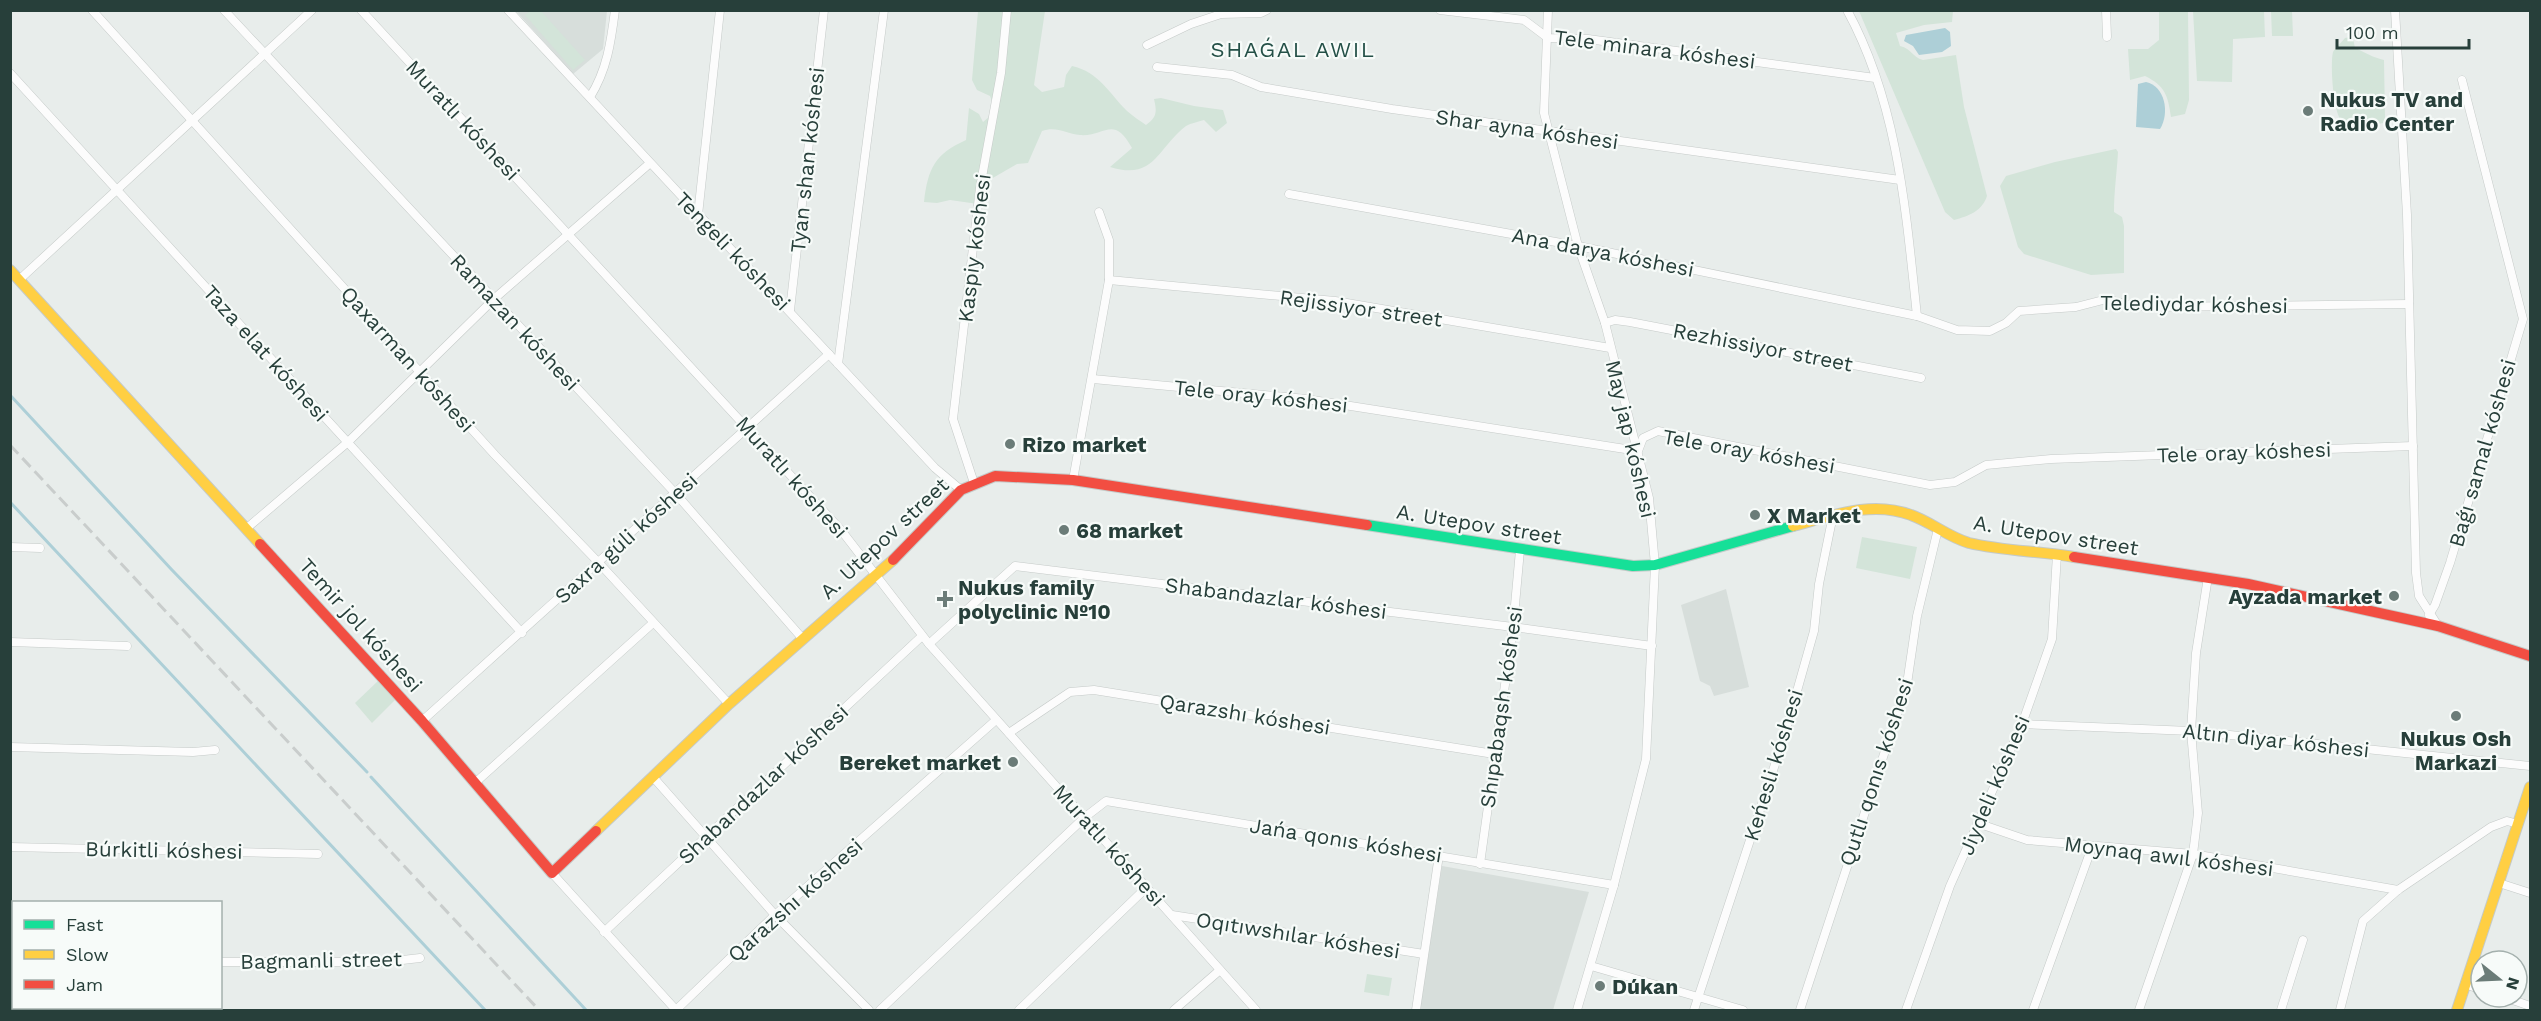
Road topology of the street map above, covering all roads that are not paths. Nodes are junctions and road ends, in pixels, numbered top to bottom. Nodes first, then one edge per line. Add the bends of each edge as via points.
1 (92, 10) edge
2 (224, 10) edge
3 (312, 10) edge
4 (361, 10) edge
5 (508, 10) edge
6 (615, 10) edge
7 (720, 10) edge
8 (824, 10) edge
9 (884, 10) edge
10 (1006, 10) edge
11 (1266, 10) edge
12 (1440, 10) edge
13 (1548, 10) edge
14 (1847, 10) edge
15 (2106, 10) edge
16 (2395, 10) edge
17 (2107, 37) dead end
18 (1548, 38) junction
19 (1147, 45) dead end
20 (264, 53) junction
21 (1157, 67) dead end
22 (10, 73) edge
23 (1875, 78) junction
24 (2462, 80) dead end
25 (590, 98) junction
26 (193, 120) junction
27 (1549, 133) junction
28 (649, 164) junction
29 (1900, 180) junction
30 (118, 190) junction
31 (1289, 194) dead end
32 (1099, 212) dead end
33 (698, 215) junction
34 (569, 233) junction
35 (1578, 246) junction
36 (10, 270) edge
37 (19, 279) junction
38 (1109, 280) junction
39 (494, 299) junction
40 (2409, 304) junction
41 (790, 310) junction
42 (1917, 316) junction
43 (1605, 323) junction
44 (1610, 348) junction
45 (829, 354) junction
46 (838, 364) junction
47 (420, 372) junction
48 (1920, 378) dead end
49 (1093, 379) junction
50 (748, 429) junction
51 (348, 442) junction
52 (2413, 446) junction
53 (1638, 452) junction
54 (1073, 480) junction
55 (974, 483) junction
56 (961, 490) junction
57 (676, 494) junction
58 (1833, 515) junction
59 (247, 528) junction
60 (1938, 529) junction
61 (10, 547) edge
62 (40, 548) dead end
63 (1520, 550) junction
64 (2057, 554) junction
65 (599, 562) junction
66 (1655, 565) junction
67 (877, 576) junction
68 (2208, 578) junction
69 (2429, 615) junction
70 (653, 623) junction
71 (2438, 626) junction
72 (1513, 627) junction
73 (522, 633) junction
74 (922, 636) junction
75 (802, 638) junction
76 (10, 642) edge
77 (929, 644) junction
78 (128, 646) dead end
79 (1652, 646) junction
80 (2530, 656) edge
81 (729, 704) junction
82 (996, 720) junction
83 (422, 721) junction
84 (2022, 724) junction
85 (2191, 731) junction
86 (1009, 733) junction
87 (10, 747) edge
88 (215, 750) dead end
89 (1494, 754) junction
90 (2530, 765) edge
91 (653, 777) junction
92 (476, 782) junction
93 (2530, 787) edge
94 (1084, 818) junction
95 (1977, 823) junction
96 (2518, 824) junction
97 (704, 837) junction
98 (10, 847) edge
99 (2092, 847) junction
100 (318, 854) dead end
101 (2193, 854) junction
102 (1439, 855) junction
103 (1480, 864) junction
104 (552, 873) junction
105 (2499, 883) junction
106 (1614, 885) junction
107 (1146, 888) junction
108 (2398, 890) junction
109 (2530, 893) edge
110 (775, 915) junction
111 (1172, 915) junction
112 (604, 932) junction
113 (2303, 940) dead end
114 (1424, 954) junction
115 (420, 958) dead end
116 (222, 962) edge
117 (1591, 966) junction
118 (1220, 970) junction
119 (2466, 984) junction
120 (2469, 985) edge
121 (1699, 997) junction
122 (676, 1010) edge
123 (869, 1011) edge
124 (880, 1011) edge
125 (1019, 1011) edge
126 (1174, 1011) edge
127 (1256, 1011) edge
128 (1416, 1011) edge
129 (1577, 1011) edge
130 (1694, 1011) edge
131 (1743, 1011) edge
132 (1800, 1011) edge
133 (1906, 1011) edge
134 (2033, 1011) edge
135 (2139, 1011) edge
136 (2281, 1011) edge
137 (2340, 1011) edge
138 (2457, 1011) edge

1 - 26 street, Qaxarman kóshesi
2 - 20 street, Ramazan kóshesi
3 - 20 street
4 - 34 street, Muratlı kóshesi
5 - 25 street, Tengeli kóshesi
6 - 25 street via 610,49 600,82
7 - 33 street
8 - 41 street, Tyan shan kóshesi
9 - 46 street
10 - 55 street, Kaspiy kóshesi via 1001,73 980,188 954,418
11 - 19 street via 1221,14
12 - 18 street, Tele minara kóshesi via 1524,20
13 - 18 street, May jap kóshesi
14 - 23 street
15 - 17 street
16 - 40 street
18 - 23 street, Tele minara kóshesi via 1588,39
18 - 27 street, May jap kóshesi via 1544,113
20 - 26 street
20 - 39 street, Ramazan kóshesi
21 - 27 street, Shar ayna kóshesi via 1232,75 1261,87
22 - 30 street, Taza elat kóshesi
23 - 29 street via 1887,107
24 - 69 street, Baǵı samal kóshesi via 2523,319 2450,563
25 - 28 street, Tengeli kóshesi
26 - 30 street
26 - 47 street, Qaxarman kóshesi
27 - 29 street, Shar ayna kóshesi
27 - 35 street, May jap kóshesi
28 - 33 street, Tengeli kóshesi
28 - 34 street
29 - 42 street
30 - 37 street
30 - 51 street, Taza elat kóshesi
31 - 35 street, Ana darya kóshesi
32 - 38 street via 1109,240
33 - 41 street, Tengeli kóshesi
34 - 39 street
34 - 50 street, Muratlı kóshesi
35 - 42 street, Ana darya kóshesi
35 - 43 street, May jap kóshesi
36 - 37 street, Temir jol kóshesi
37 - 59 street, Temir jol kóshesi
38 - 44 street, Rejissiyor street via 1335,301
38 - 49 street
39 - 47 street
39 - 57 street, Ramazan kóshesi
40 - 42 street, Telediydar kóshesi via 2149,307 2107,299 2076,307 2019,311 1990,331 1957,330
40 - 52 street
41 - 45 street, Tengeli kóshesi
43 - 44 street, May jap kóshesi
43 - 48 street, Rezhissiyor street via 1630,322
44 - 53 street, May jap kóshesi
45 - 46 street, Tengeli kóshesi
45 - 50 street, Saxra gúli kóshesi
46 - 56 street, Tengeli kóshesi via 935,468
47 - 51 street
47 - 65 street, Qaxarman kóshesi
49 - 53 street, Tele oray kóshesi via 1306,399
49 - 54 street
50 - 57 street, Saxra gúli kóshesi
50 - 67 street, Muratlı kóshesi via 841,530
51 - 59 street
51 - 73 street, Taza elat kóshesi
52 - 53 street, Tele oray kóshesi via 2051,459 1986,465 1955,482 1930,485 1658,431 1643,438
52 - 69 street via 2416,573 2419,596
53 - 66 street, May jap kóshesi via 1649,498
54 - 55 street, A. Utepov street via 995,476
54 - 63 street, A. Utepov street
55 - 56 street, A. Utepov street
56 - 67 street, A. Utepov street
57 - 65 street, Saxra gúli kóshesi
57 - 75 street, Ramazan kóshesi
58 - 60 street, A. Utepov street via 1869,508 1893,509
58 - 66 street, A. Utepov street
58 - 121 street, Keńesli kóshesi via 1814,631 1784,737
59 - 83 street, Temir jol kóshesi
60 - 64 street, A. Utepov street via 1982,546
60 - 132 street, Qutlı qonıs kóshesi via 1917,616 1907,684
61 - 62 street
63 - 66 street, A. Utepov street via 1633,566
63 - 72 street, Shıpabaqsh kóshesi
64 - 68 street, A. Utepov street
64 - 84 street, Jiydeli kóshesi via 2052,639
65 - 70 street, Qaxarman kóshesi
65 - 73 street, Saxra gúli kóshesi
66 - 79 street, May jap kóshesi
67 - 74 street, Muratlı kóshesi
67 - 75 street, A. Utepov street
68 - 71 street, A. Utepov street
68 - 85 street via 2196,653
69 - 71 street
70 - 81 street, Qaxarman kóshesi
70 - 92 street
71 - 80 street, A. Utepov street
72 - 77 street, Shabandazlar kóshesi via 1015,566
72 - 79 street, Shabandazlar kóshesi
72 - 89 street, Shıpabaqsh kóshesi
73 - 83 street, Saxra gúli kóshesi
74 - 77 street, Muratlı kóshesi
74 - 97 street, Shabandazlar kóshesi
75 - 81 street, A. Utepov street
76 - 78 street
77 - 82 street, Muratlı kóshesi
79 - 106 street, May jap kóshesi via 1646,759
81 - 91 street, A. Utepov street
82 - 86 street, Muratlı kóshesi
82 - 110 street, Qarazshı kóshesi
83 - 92 street, Temir jol kóshesi
84 - 85 street, Altın diyar kóshesi
84 - 95 street, Jiydeli kóshesi
85 - 90 street, Altın diyar kóshesi
85 - 101 street via 2198,813
86 - 89 street, Qarazshı kóshesi via 1070,692 1094,690
86 - 94 street, Muratlı kóshesi
87 - 88 street
89 - 103 street, Shıpabaqsh kóshesi
91 - 97 street
91 - 104 street, A. Utepov street
92 - 104 street, Temir jol kóshesi
93 - 96 street
94 - 102 street, Jańa qonıs kóshesi via 1106,801
94 - 107 street, Muratlı kóshesi
94 - 124 street, Jańa qonıs kóshesi
95 - 99 street, Moynaq awıl kóshesi via 2027,840
95 - 133 street, Jiydeli kóshesi via 1950,886
96 - 105 street
96 - 108 street via 2496,824
97 - 110 street
97 - 112 street, Shabandazlar kóshesi
98 - 100 street, Búrkitli kóshesi
99 - 101 street, Moynaq awıl kóshesi
99 - 134 street
101 - 108 street, Moynaq awıl kóshesi
101 - 135 street
102 - 103 street, Jańa qonıs kóshesi
102 - 114 street
103 - 106 street, Jańa qonıs kóshesi
104 - 112 street, Temir jol kóshesi
105 - 109 street
105 - 119 street
106 - 117 street, May jap kóshesi
107 - 111 street, Muratlı kóshesi
107 - 125 street
108 - 137 street via 2363,921
110 - 122 street, Qarazshı kóshesi
110 - 123 street
111 - 114 street, Oqıtıwshılar kóshesi
111 - 118 street, Muratlı kóshesi
112 - 122 street, Temir jol kóshesi
113 - 136 street
114 - 128 street
115 - 116 street, Bagmanli street via 385,962
117 - 121 street
117 - 129 street, May jap kóshesi
118 - 126 street
118 - 127 street, Muratlı kóshesi
119 - 120 street
119 - 138 street
121 - 130 street, Keńesli kóshesi
121 - 131 street

